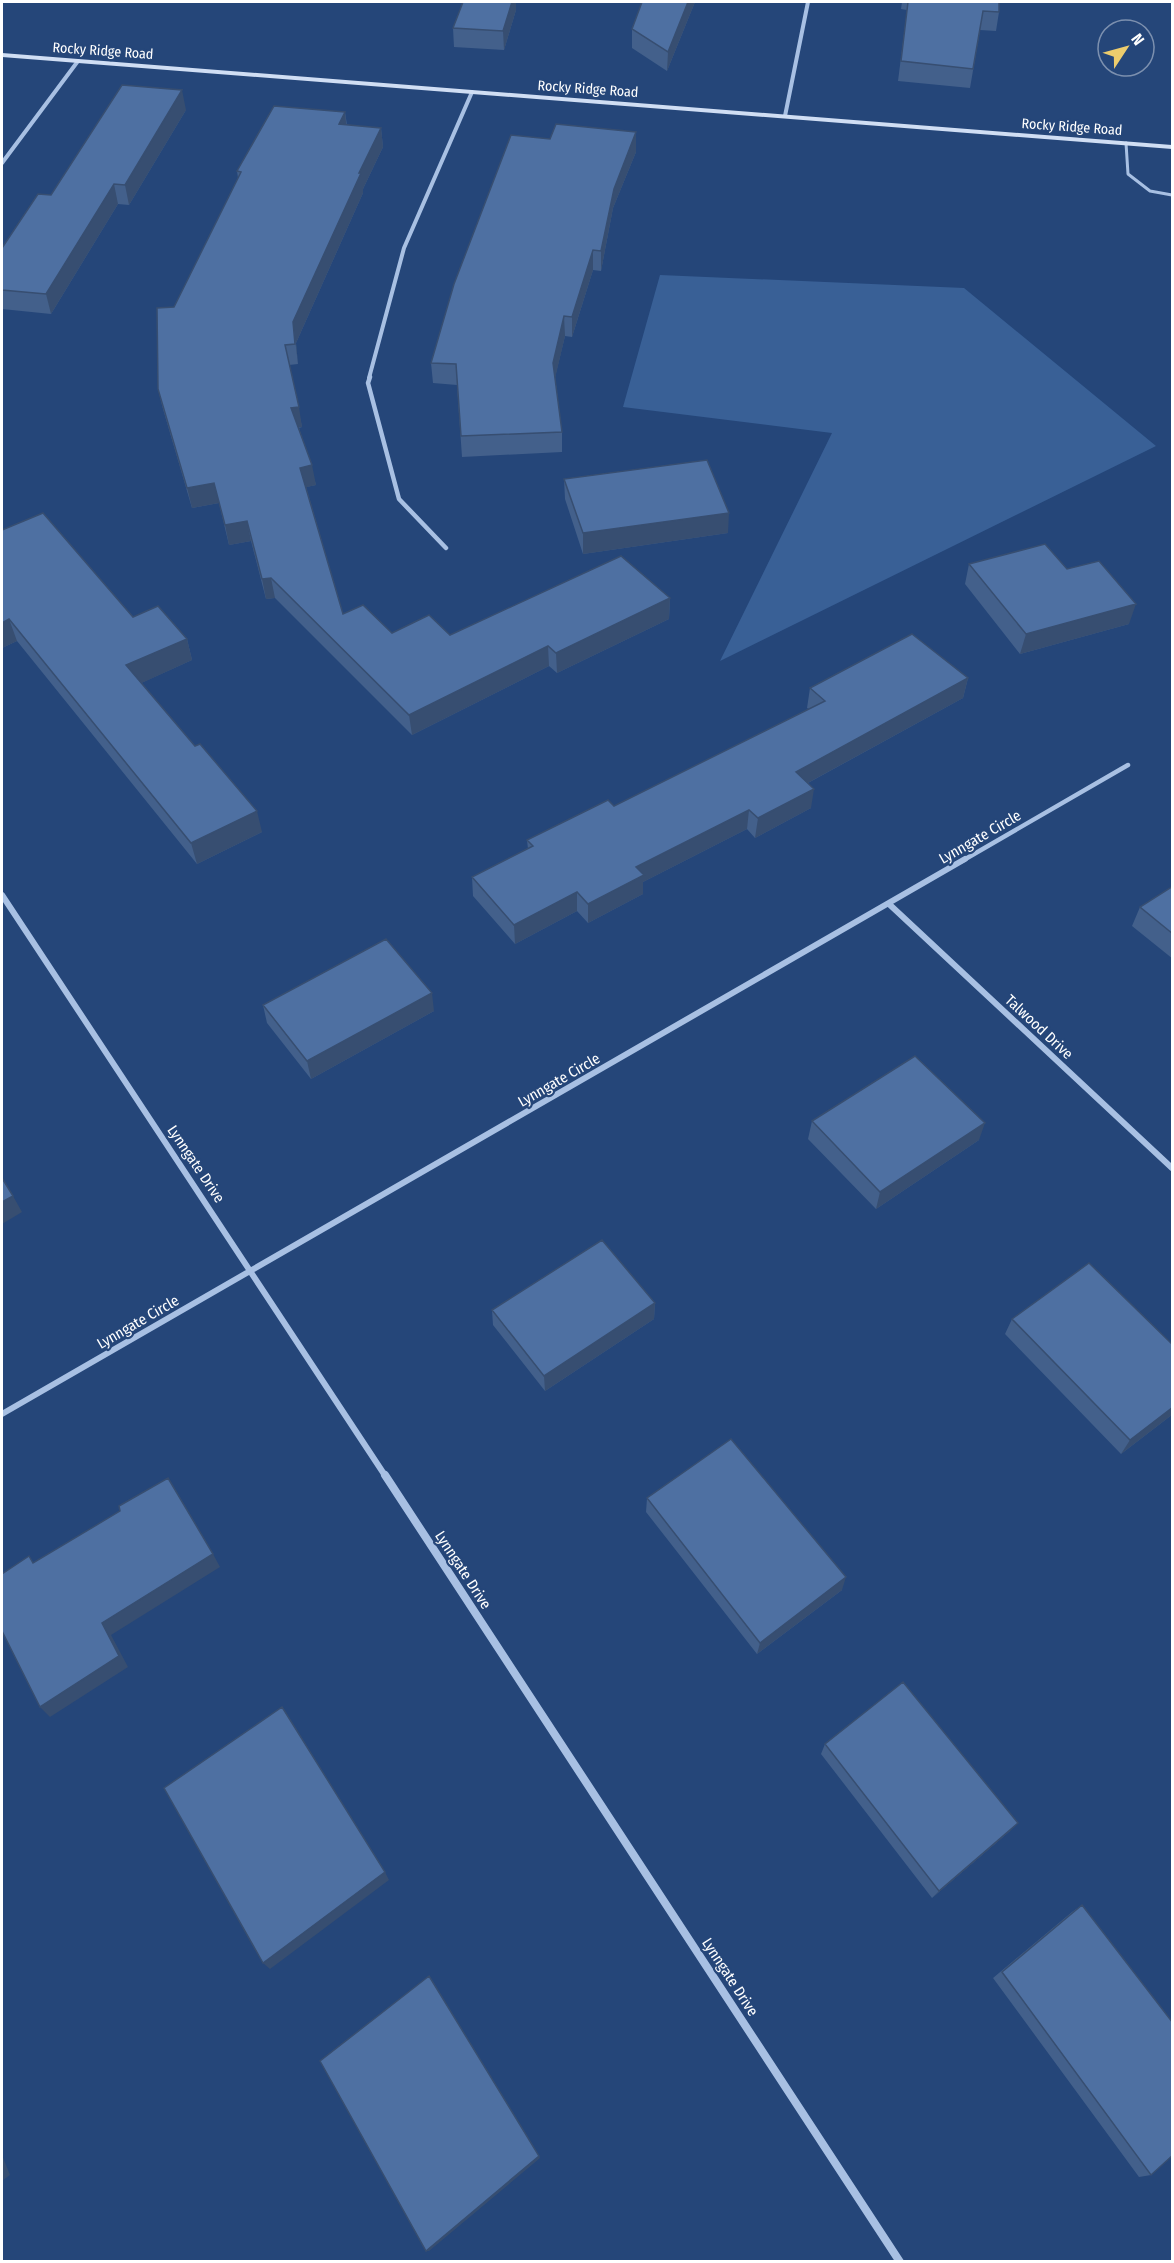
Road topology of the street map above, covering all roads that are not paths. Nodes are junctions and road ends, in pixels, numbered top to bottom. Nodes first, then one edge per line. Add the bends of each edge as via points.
1 (808, 2) edge
2 (2, 55) edge
3 (78, 61) junction
4 (472, 92) junction
5 (784, 116) junction
6 (1126, 143) junction
7 (1173, 147) edge
8 (2, 163) edge
9 (1173, 195) edge
10 (446, 548) dead end
11 (1128, 765) dead end
12 (2, 895) edge
13 (889, 904) junction
14 (1173, 1168) edge
15 (251, 1270) junction
16 (2, 1414) edge
17 (900, 2262) edge

1 - 5 street
2 - 3 main road, Rocky Ridge Road
3 - 4 main road, Rocky Ridge Road
3 - 8 street
4 - 5 main road, Rocky Ridge Road
4 - 10 street via 404,248 368,383 399,499
5 - 6 main road, Rocky Ridge Road
6 - 7 main road, Rocky Ridge Road
6 - 9 lane via 1128,174 1150,190
11 - 13 street, Lynngate Circle
12 - 15 street, Lynngate Drive
13 - 14 street, Talwood Drive
13 - 15 street, Lynngate Circle
15 - 16 street, Lynngate Circle
15 - 17 street, Lynngate Drive

